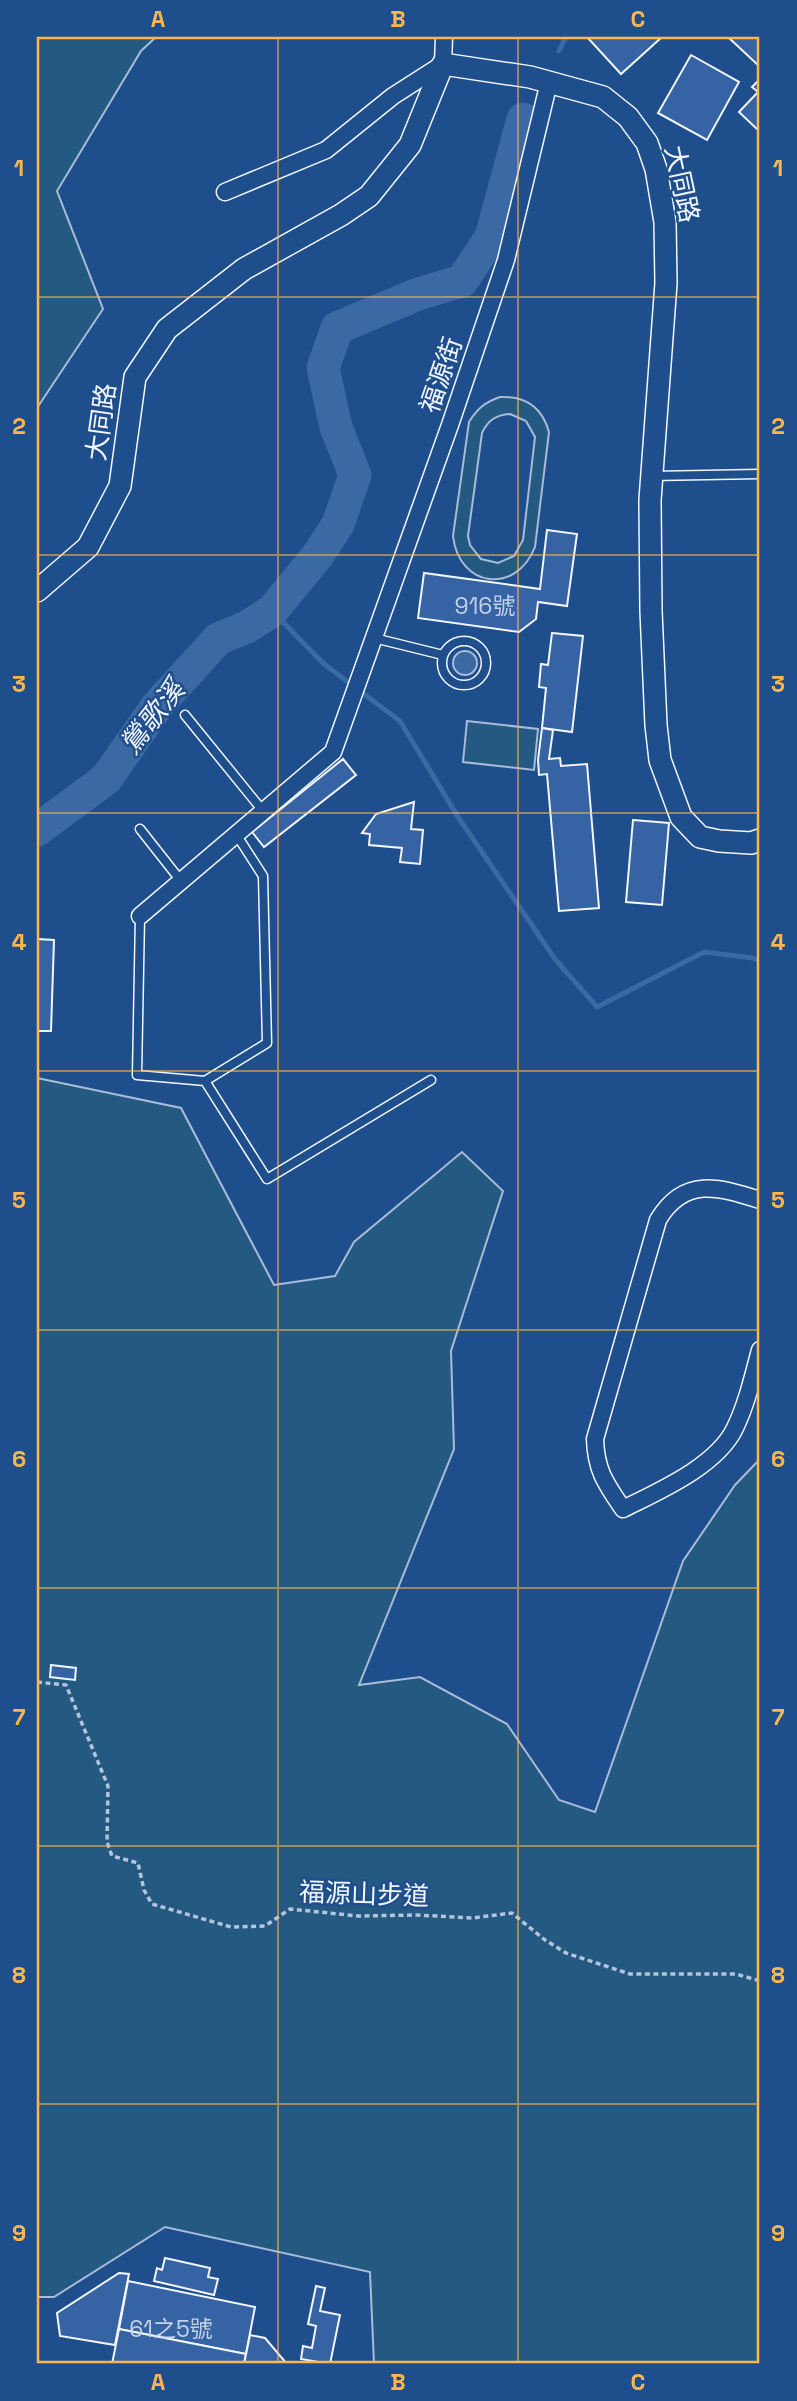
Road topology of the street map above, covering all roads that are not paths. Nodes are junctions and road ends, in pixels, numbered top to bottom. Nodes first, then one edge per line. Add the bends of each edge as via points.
1 (444, 37) edge
2 (443, 64) junction
3 (549, 82) junction
4 (225, 192) dead end
5 (760, 474) edge
6 (652, 476) junction
7 (37, 591) edge
8 (374, 638) junction
9 (443, 655) junction
10 (185, 715) dead end
11 (263, 811) junction
12 (140, 829) dead end
13 (236, 834) junction
14 (760, 840) edge
15 (181, 881) junction
16 (140, 916) joint
17 (431, 1080) dead end
18 (205, 1082) junction
19 (760, 1200) edge
20 (760, 1350) edge

1 - 2 street
2 - 3 street, 大同路
2 - 4 street via 393,96 326,150
2 - 7 street, 大同路 via 410,145 369,196 244,269 167,329 135,377 120,486 88,547
3 - 6 street, 大同路 via 603,97 628,117 647,143 656,169 665,222 666,283
3 - 8 street, 福源街 via 506,260
5 - 6 lane
6 - 14 street, 大同路 via 651,611 660,760 681,817 700,836 719,841
8 - 9 lane
8 - 11 street, 福源街 via 333,752
9 - 9 lane via 442,670 458,685 479,681 486,668 485,654 467,641 453,644
10 - 11 lane
11 - 13 street, 福源街
12 - 15 lane
13 - 15 street, 福源街
13 - 18 lane via 263,876 267,1043
15 - 16 street, 福源街
16 - 18 lane via 137,1075
17 - 18 lane via 267,1179
19 - 20 street via 730,1191 692,1189 671,1203 658,1220 594,1440 602,1478 623,1509 675,1483 718,1449 734,1430

